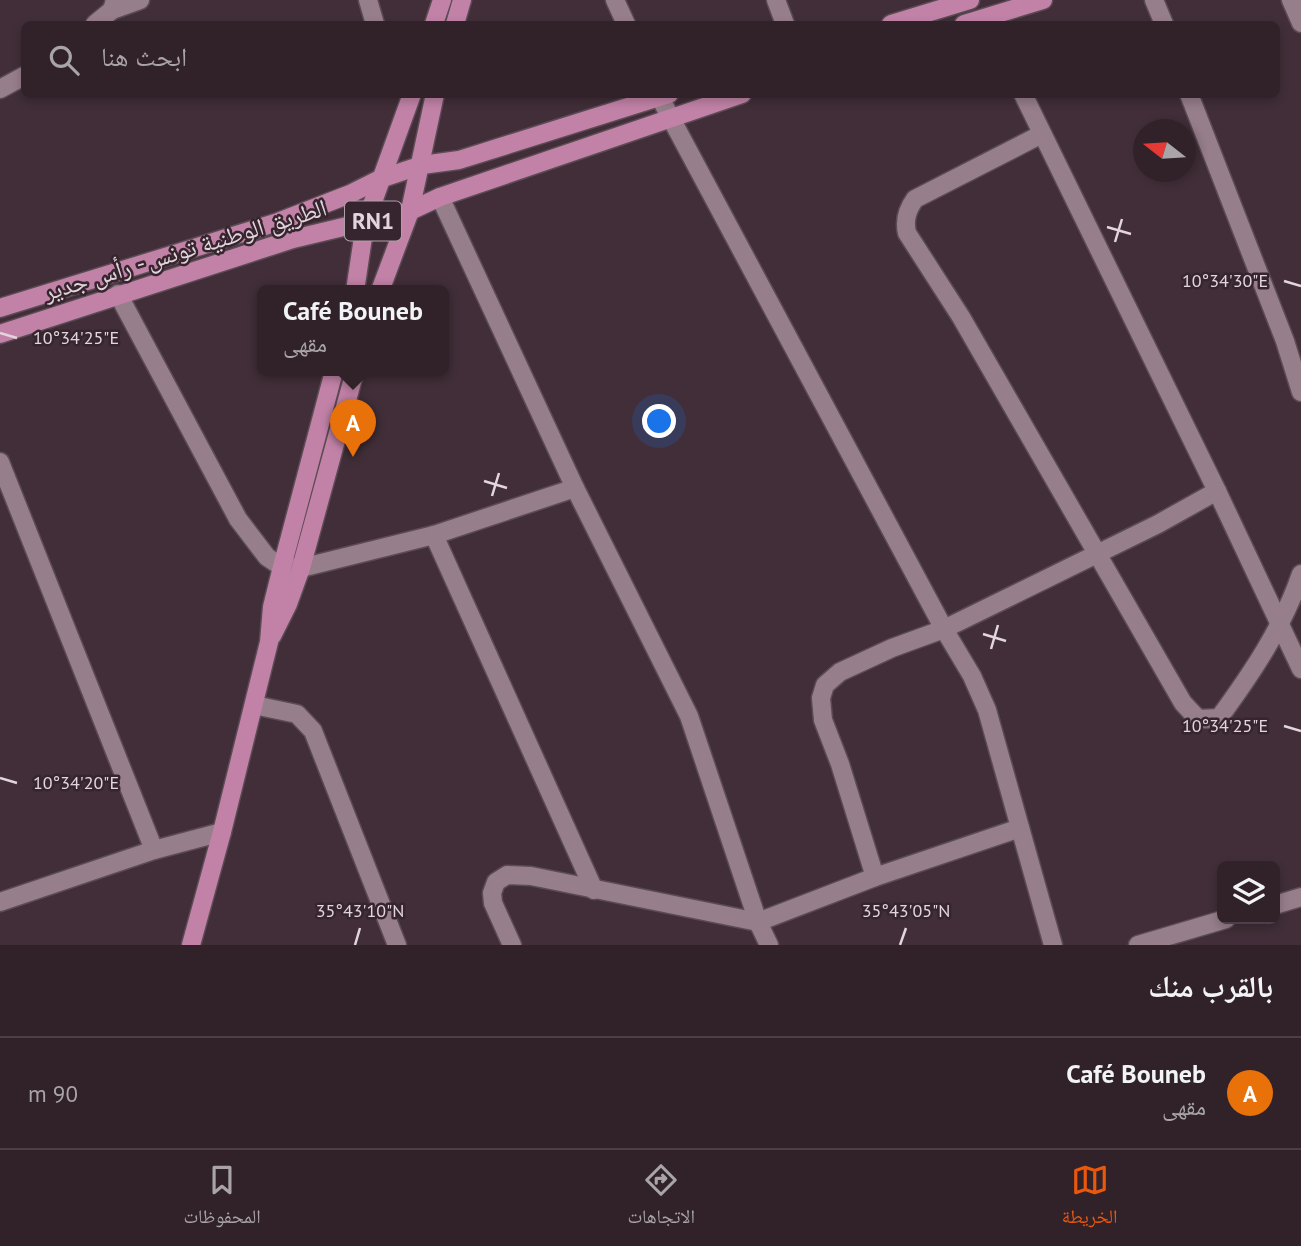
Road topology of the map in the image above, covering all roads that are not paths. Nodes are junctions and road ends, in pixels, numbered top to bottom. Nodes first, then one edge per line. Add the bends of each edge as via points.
1 (140, 0) edge
2 (368, 0) edge
3 (442, 0) edge
4 (462, 0) edge
5 (615, 0) edge
6 (776, 0) edge
7 (970, 0) edge
8 (977, 0) edge
9 (1043, 0) edge
10 (1154, 0) edge
11 (1291, 0) edge
12 (114, 5) edge
13 (98, 21) edge
14 (374, 21) edge
15 (435, 21) edge
16 (456, 21) edge
17 (625, 21) edge
18 (784, 21) edge
19 (901, 21) edge
20 (987, 21) edge
21 (1163, 21) edge
22 (1301, 23) edge
23 (21, 78) edge
24 (0, 89) edge
25 (410, 98) edge
26 (434, 98) edge
27 (654, 98) edge
28 (664, 98) edge
29 (730, 98) edge
30 (1025, 98) edge
31 (1191, 98) edge
32 (672, 117) junction
33 (1042, 134) junction
34 (422, 165) junction
35 (380, 179) junction
36 (440, 197) junction
37 (410, 211) junction
38 (365, 224) junction
39 (356, 285) edge
40 (382, 285) edge
41 (118, 294) junction
42 (0, 308) edge
43 (0, 334) edge
44 (1293, 339) edge
45 (333, 376) edge
46 (354, 376) edge
47 (1301, 392) edge
48 (0, 462) edge
49 (575, 488) junction
50 (1217, 491) junction
51 (434, 534) junction
52 (1098, 553) junction
53 (282, 567) junction
54 (301, 568) junction
55 (1301, 574) edge
56 (1280, 623) junction
57 (944, 629) junction
58 (269, 642) junction
59 (1301, 669) edge
60 (254, 705) junction
61 (1020, 828) junction
62 (222, 832) junction
63 (153, 850) junction
64 (875, 877) junction
65 (594, 890) junction
66 (1301, 897) edge
67 (0, 902) edge
68 (1280, 903) edge
69 (758, 922) junction
70 (1217, 922) edge
71 (191, 945) edge
72 (397, 945) edge
73 (512, 945) edge
74 (769, 945) edge
75 (1053, 945) edge
76 (1138, 945) edge

1 - 12 street
2 - 14 street
3 - 15 main road
4 - 16 main road
5 - 17 street
6 - 18 street
7 - 19 main road
8 - 20 street
9 - 20 main road
10 - 21 street
11 - 22 street
12 - 13 street
23 - 24 street
25 - 35 main road
26 - 34 main road
27 - 34 main road, الطريق الوطنية تونس - رأس جدير / RN1 via 459,160
28 - 32 street
29 - 32 main road, الطريق الوطنية تونس - رأس جدير / RN1
30 - 33 street
31 - 44 street
32 - 36 main road, الطريق الوطنية تونس - رأس جدير / RN1
32 - 57 street
33 - 50 street
33 - 52 street via 923,194 909,208 905,224 909,238 961,317
34 - 35 main road, الطريق الوطنية تونس - رأس جدير / RN1
34 - 37 main road
35 - 38 main road
35 - 42 main road, الطريق الوطنية تونس - رأس جدير / RN1 via 278,222
36 - 37 main road, الطريق الوطنية تونس - رأس جدير / RN1
36 - 49 street
37 - 38 main road, الطريق الوطنية تونس - رأس جدير / RN1
37 - 40 main road
38 - 39 main road
38 - 41 main road, الطريق الوطنية تونس - رأس جدير / RN1 via 293,239
41 - 43 main road, الطريق الوطنية تونس - رأس جدير / RN1
41 - 53 street via 237,519 267,557
44 - 47 street
45 - 53 main road
46 - 54 main road
48 - 63 street
49 - 51 street
49 - 69 street via 689,716
50 - 52 street
50 - 56 street
51 - 54 street
51 - 65 street
52 - 56 street via 1183,703 1198,719 1219,718 1255,669
52 - 57 street
53 - 54 street
53 - 58 main road
54 - 58 main road
55 - 56 street
56 - 59 street
57 - 61 street via 987,710
57 - 64 street via 840,672 822,692 822,720
58 - 60 main road
60 - 62 main road
60 - 72 street via 297,714 313,731
61 - 64 street
61 - 75 street
62 - 63 street
62 - 71 main road
63 - 67 street
64 - 69 street
65 - 69 street
65 - 73 street via 531,876 499,879 492,893 493,904
66 - 68 street
69 - 74 street
70 - 76 street

